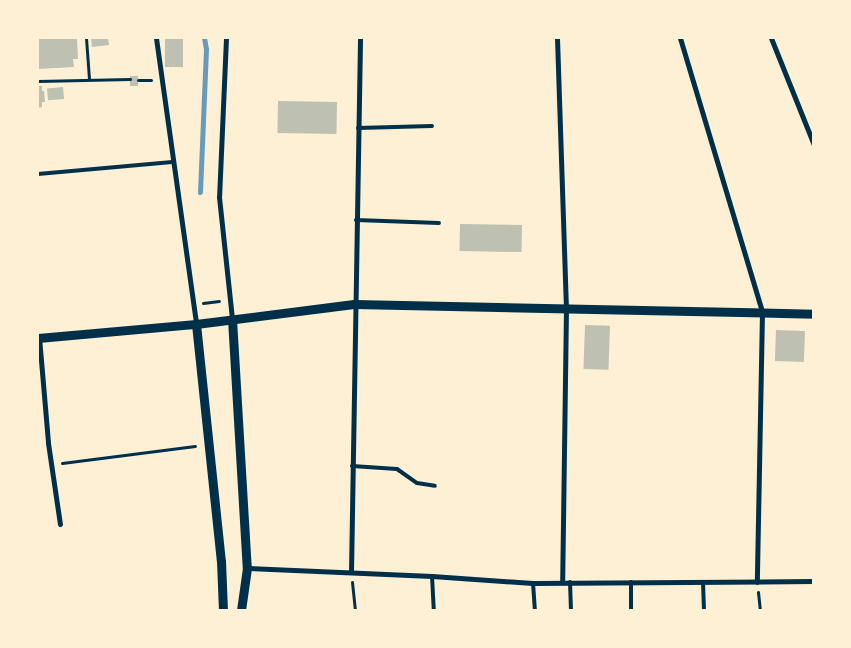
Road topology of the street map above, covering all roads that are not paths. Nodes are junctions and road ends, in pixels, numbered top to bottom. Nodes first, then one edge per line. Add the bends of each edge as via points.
1 (156, 38) edge
2 (226, 38) edge
3 (360, 38) edge
4 (557, 38) edge
5 (680, 38) edge
6 (771, 38) edge
7 (432, 126) dead end
8 (358, 128) junction
9 (814, 145) edge
10 (172, 162) junction
11 (38, 174) edge
12 (356, 220) junction
13 (439, 223) dead end
14 (354, 304) junction
15 (566, 308) junction
16 (762, 312) junction
17 (814, 314) edge
18 (232, 319) junction
19 (196, 324) junction
20 (38, 338) edge
21 (352, 466) junction
22 (435, 486) dead end
23 (60, 524) dead end
24 (247, 568) junction
25 (351, 572) junction
26 (432, 576) junction
27 (814, 581) edge
28 (562, 582) junction
29 (570, 582) junction
30 (631, 582) junction
31 (703, 582) junction
32 (757, 582) junction
33 (533, 583) junction
34 (223, 610) edge
35 (241, 610) edge
36 (434, 610) edge
37 (535, 610) edge
38 (571, 610) edge
39 (631, 610) edge
40 (704, 610) edge

1 - 10 street
2 - 18 street via 218,197
3 - 8 street
4 - 15 street
5 - 16 street
6 - 9 street
7 - 8 lane
8 - 12 street
10 - 11 lane
10 - 19 street
12 - 13 lane
12 - 14 street
14 - 15 street
14 - 18 street
14 - 21 street
15 - 16 street
15 - 28 street
16 - 17 street
16 - 32 street
18 - 19 street
18 - 24 street
19 - 20 street
19 - 34 street via 221,560
20 - 23 street
21 - 22 lane via 397,469 417,483
21 - 25 street
24 - 25 street
24 - 35 street
25 - 26 street
26 - 33 street
26 - 36 lane
27 - 32 street
28 - 29 street
28 - 33 street
29 - 30 street
29 - 38 lane
30 - 31 street
30 - 39 lane
31 - 32 street
31 - 40 lane
33 - 37 lane

